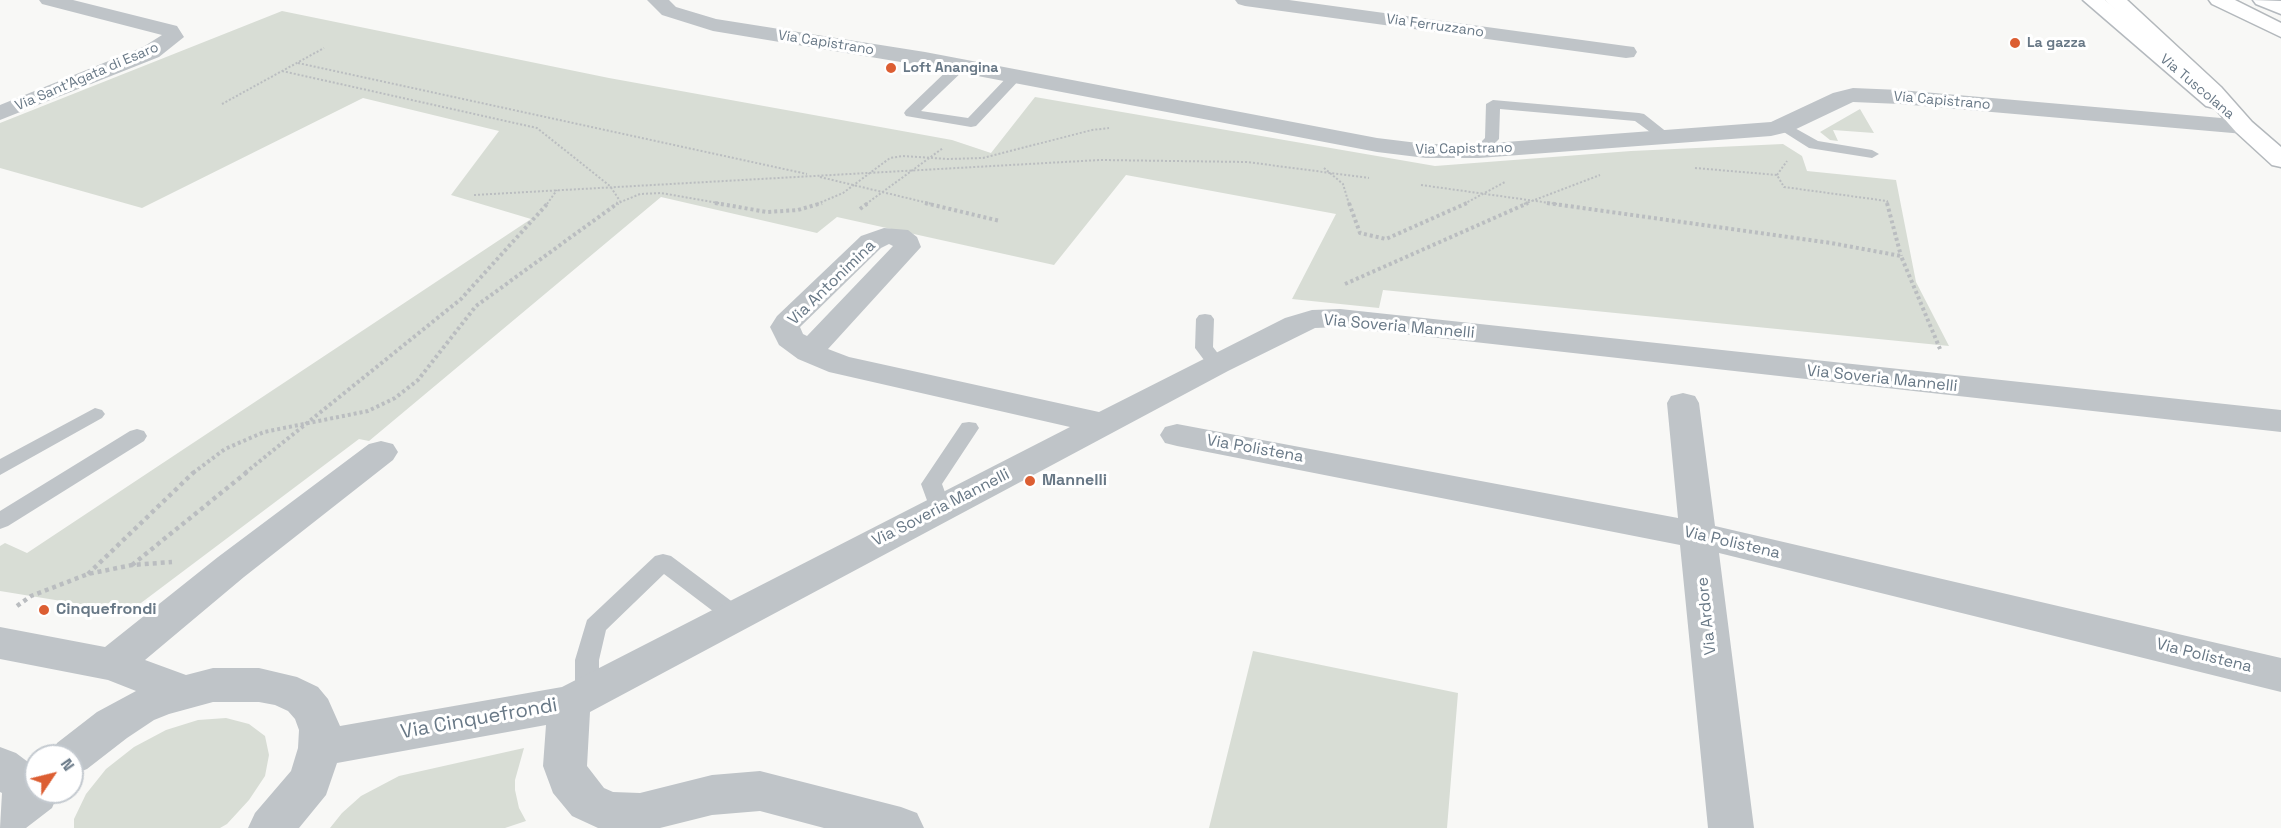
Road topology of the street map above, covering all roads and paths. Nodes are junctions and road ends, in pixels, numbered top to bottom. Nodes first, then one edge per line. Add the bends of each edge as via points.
1 (49, 0) edge
2 (657, 0) edge
3 (1245, 0) edge
4 (2093, 0) edge
5 (2115, 0) edge
6 (2219, 0) edge
7 (2263, 0) edge
8 (2281, 8) edge
9 (2281, 31) edge
10 (324, 48) dead end
11 (1626, 51) dead end
12 (298, 63) junction
13 (961, 65) junction
14 (282, 71) junction
15 (1016, 76) junction
16 (222, 104) dead end
17 (0, 113) edge
18 (971, 123) junction
19 (1784, 126) junction
20 (1114, 127) dead end
21 (2244, 127) junction
22 (1666, 137) junction
23 (1618, 140) junction
24 (1479, 151) junction
25 (1872, 154) dead end
26 (931, 158) junction
27 (2281, 160) edge
28 (1318, 164) dead end
29 (1688, 167) dead end
30 (915, 170) junction
31 (872, 172) junction
32 (1332, 173) junction
33 (816, 176) junction
34 (1372, 178) dead end
35 (1506, 181) dead end
36 (1416, 184) dead end
37 (856, 185) junction
38 (610, 186) junction
39 (557, 190) junction
40 (884, 192) junction
41 (1485, 193) junction
42 (474, 195) dead end
43 (1534, 200) junction
44 (620, 201) junction
45 (1000, 221) dead end
46 (877, 239) joint
47 (1901, 256) junction
48 (1205, 319) dead end
49 (1304, 321) junction
50 (1217, 364) junction
51 (1957, 388) junction
52 (1683, 403) dead end
53 (95, 414) dead end
54 (309, 422) junction
55 (2281, 422) edge
56 (1104, 424) junction
57 (969, 428) dead end
58 (1177, 435) dead end
59 (137, 436) dead end
60 (381, 452) dead end
61 (0, 468) edge
62 (940, 509) junction
63 (0, 521) edge
64 (1698, 535) junction
65 (132, 565) junction
66 (231, 567) junction
67 (88, 574) junction
68 (734, 615) junction
69 (8, 625) edge
70 (112, 665) junction
71 (2281, 675) edge
72 (184, 692) junction
73 (578, 698) junction
74 (317, 730) junction
75 (84, 747) edge
76 (0, 766) edge
77 (24, 796) edge
78 (30, 804) edge
79 (0, 821) edge
80 (620, 821) edge
81 (271, 828) edge
82 (901, 828) edge
83 (1731, 828) edge

1 - 17 street, Via Sant'Agata di Esaro via 170,30 173,37 151,52
2 - 13 street, Via Capistrano via 669,11 712,25
3 - 11 street, Via Ferruzzano
4 - 21 main road, Via Tuscolana
5 - 21 main road, Via Tuscolana via 2213,92
6 - 9 main road
7 - 8 main road
10 - 12 path
12 - 14 path
12 - 33 path
13 - 15 street, Via Capistrano
13 - 18 lane via 911,113
14 - 16 path
14 - 38 path via 537,128
15 - 18 lane
15 - 24 street, Via Capistrano via 1377,145 1426,151
18 - 26 path
19 - 21 street, Via Capistrano via 1841,98 1861,95
19 - 22 street, Via Capistrano
19 - 25 lane via 1814,144
20 - 26 path via 983,158
21 - 27 main road
22 - 23 street, Via Capistrano
22 - 24 lane via 1639,117 1493,104 1492,138
23 - 24 street, Via Capistrano
23 - 43 path via 1638,158
26 - 30 path
26 - 31 path via 890,158
28 - 32 path
29 - 47 path via 1777,175 1784,187 1887,201
30 - 31 path
30 - 32 path via 1100,160 1203,160
30 - 40 path
31 - 33 path
31 - 37 path
32 - 34 path
32 - 41 path via 1343,184 1360,233 1386,239
33 - 37 path
33 - 38 path
35 - 41 path
36 - 41 path
37 - 40 path
37 - 44 path via 825,202 798,210 766,212 661,193
38 - 39 path
38 - 44 path
39 - 42 path
39 - 54 path via 461,299
40 - 45 path
40 - 46 path via 846,219
41 - 43 path
43 - 47 path
43 - 49 path via 1308,301
44 - 54 path via 476,306 418,380 395,398 368,411
46 - 56 street, Via Antonimina via 898,236 907,247 809,352 840,365
47 - 51 path
48 - 50 lane via 1204,348
49 - 50 street, Via Soveria Mannelli
49 - 51 street, Via Soveria Mannelli via 1340,318
50 - 56 street, Via Soveria Mannelli
51 - 55 street, Via Soveria Mannelli
52 - 64 street, Via Ardore
53 - 61 lane
54 - 65 path
54 - 67 path via 264,432 218,454 196,470
56 - 62 street, Via Soveria Mannelli
57 - 62 lane via 931,484
58 - 64 street, Via Polistena
59 - 63 lane
60 - 66 street
62 - 68 street, Via Soveria Mannelli
64 - 71 street, Via Polistena
64 - 83 street, Via Ardore
65 - 66 path via 199,559
65 - 67 path
66 - 70 street
67 - 69 path via 31,596
68 - 73 street, Via Soveria Mannelli
68 - 73 lane via 663,562 595,626
69 - 70 street
70 - 72 street
72 - 74 street via 213,685 282,689 303,699
72 - 75 street via 139,708
73 - 74 street, Via Cinquefrondi
73 - 80 street, Via Cinquefrondi via 565,750 569,779 588,802
74 - 81 street via 310,781
76 - 77 street
78 - 79 street
80 - 82 street, Via Cinquefrondi via 712,795 760,791

